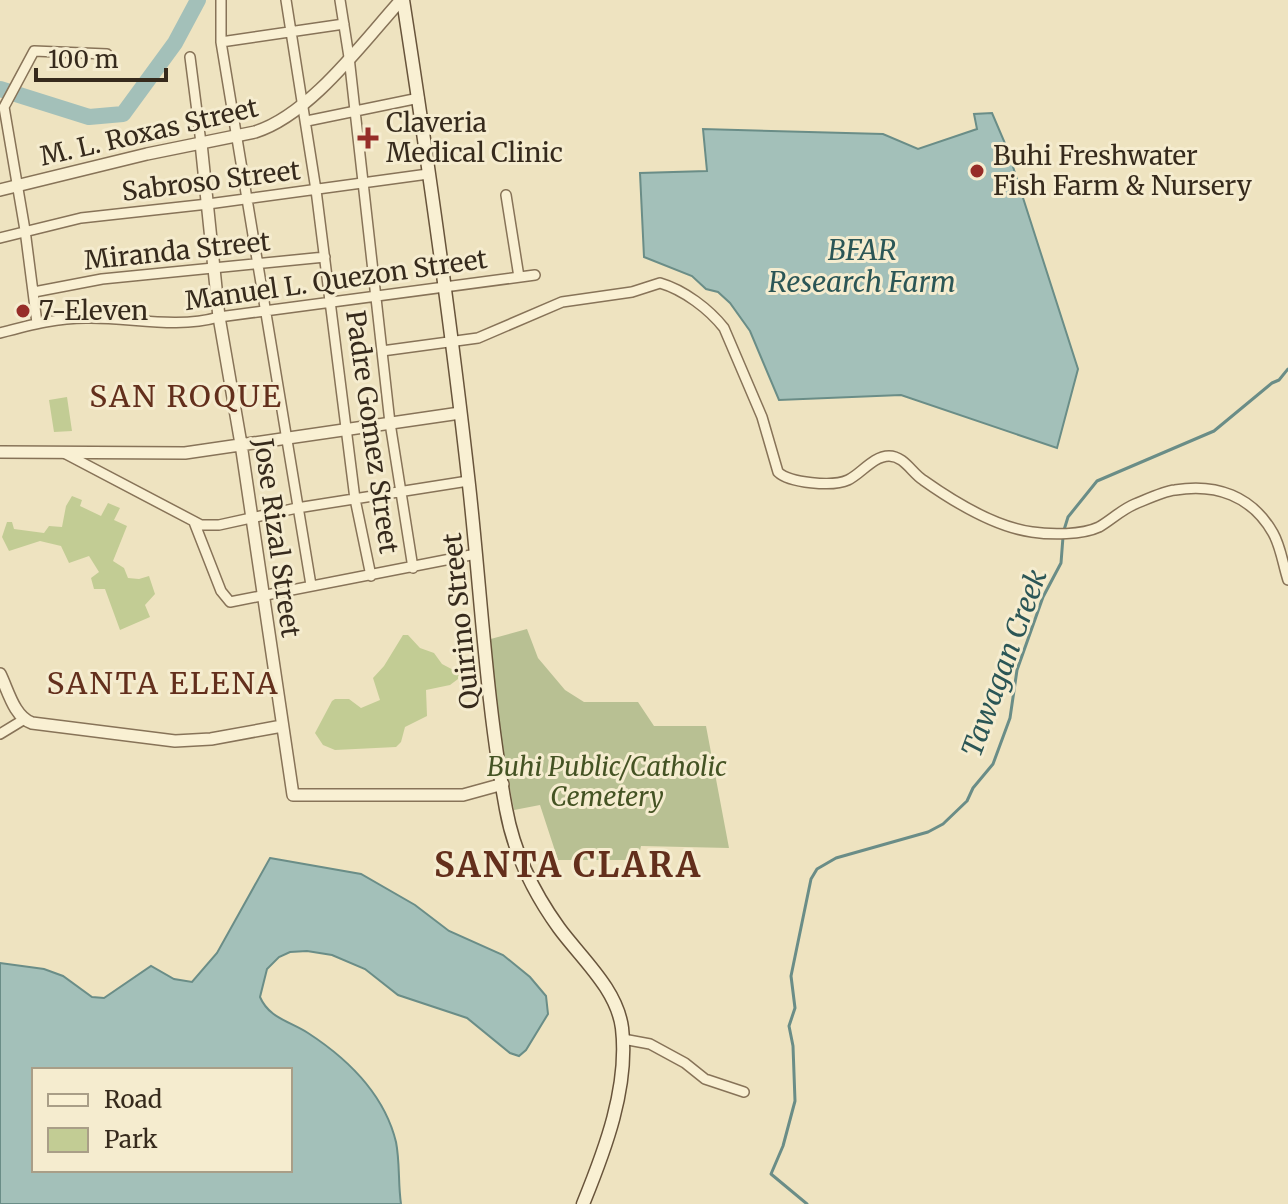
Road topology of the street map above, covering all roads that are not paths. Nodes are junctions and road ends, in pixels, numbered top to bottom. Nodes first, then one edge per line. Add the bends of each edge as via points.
1 (221, 0) edge
2 (286, 0) edge
3 (340, 0) edge
4 (402, 0) edge
5 (344, 24) junction
6 (290, 33) junction
7 (221, 42) junction
8 (107, 54) dead end
9 (190, 57) dead end
10 (349, 57) junction
11 (419, 98) junction
12 (304, 104) junction
13 (354, 110) junction
14 (307, 121) junction
15 (236, 136) junction
16 (201, 143) junction
17 (428, 174) junction
18 (363, 183) junction
19 (17, 186) junction
20 (0, 190) edge
21 (316, 190) junction
22 (506, 195) dead end
23 (247, 199) junction
24 (208, 204) junction
25 (25, 230) junction
26 (0, 238) edge
27 (325, 257) junction
28 (256, 264) junction
29 (214, 268) junction
30 (535, 275) dead end
31 (519, 277) junction
32 (444, 286) junction
33 (34, 292) junction
34 (375, 296) junction
35 (332, 302) junction
36 (266, 311) junction
37 (219, 317) junction
38 (37, 323) junction
39 (0, 333) edge
40 (451, 343) junction
41 (382, 351) junction
42 (460, 413) junction
43 (390, 423) junction
44 (346, 428) junction
45 (287, 436) junction
46 (241, 444) junction
47 (0, 452) edge
48 (64, 453) junction
49 (468, 481) junction
50 (401, 492) junction
51 (355, 499) junction
52 (297, 508) junction
53 (250, 516) junction
54 (194, 522) junction
55 (476, 554) junction
56 (413, 568) junction
57 (371, 576) junction
58 (1288, 580) edge
59 (311, 585) junction
60 (263, 595) junction
61 (0, 674) edge
62 (23, 720) junction
63 (282, 726) junction
64 (0, 734) edge
65 (503, 784) junction
66 (623, 1039) junction
67 (744, 1092) dead end
68 (583, 1204) edge

1 - 7 street
2 - 6 street, Padre Gomez Street
3 - 5 street
4 - 10 street, M. L. Roxas Street
4 - 11 main road, Quirino Street
5 - 6 street
5 - 10 street
6 - 7 street
6 - 12 street, Padre Gomez Street
7 - 15 street
8 - 19 street via 34,51 4,107
9 - 16 street
10 - 12 street, M. L. Roxas Street
10 - 13 street
11 - 13 street
11 - 17 main road, Quirino Street
12 - 14 street, Padre Gomez Street
12 - 15 street, M. L. Roxas Street via 270,127
13 - 14 street
13 - 18 street
14 - 21 street, Padre Gomez Street
15 - 16 street, M. L. Roxas Street
15 - 23 street
16 - 19 street, M. L. Roxas Street
16 - 24 street, Jose Rizal Street
17 - 18 street, Sabroso Street
17 - 32 main road, Quirino Street
18 - 21 street, Sabroso Street
18 - 34 street
19 - 20 street, M. L. Roxas Street
19 - 25 street
21 - 23 street, Sabroso Street
21 - 27 street, Padre Gomez Street
22 - 31 street
23 - 24 street, Sabroso Street
23 - 28 street
24 - 25 street, Sabroso Street via 81,218
24 - 29 street, Jose Rizal Street
25 - 26 street, Sabroso Street
25 - 33 street
27 - 28 street, Miranda Street
27 - 35 street, Padre Gomez Street
28 - 29 street, Miranda Street
28 - 36 street
29 - 33 street, Miranda Street
29 - 37 street, Jose Rizal Street
30 - 31 street, Manuel L. Quezon Street
31 - 32 street, Manuel L. Quezon Street
32 - 34 street, Manuel L. Quezon Street
32 - 40 main road, Quirino Street
33 - 38 street
34 - 35 street, Manuel L. Quezon Street
34 - 41 street
35 - 36 street, Manuel L. Quezon Street
35 - 44 street, Padre Gomez Street
36 - 37 street, Manuel L. Quezon Street
36 - 45 street
37 - 38 street, Manuel L. Quezon Street via 177,324 93,318
37 - 46 street, Jose Rizal Street
38 - 39 street, Manuel L. Quezon Street
40 - 41 street
40 - 42 main road, Quirino Street
40 - 58 street via 478,338 562,302 632,292 655,283 668,285 724,328 782,476 842,483 892,456 993,522 1057,533 1097,528 1119,512 1175,490 1223,492 1239,496 1258,512 1274,534
41 - 43 street
42 - 43 street
42 - 49 main road, Quirino Street
43 - 44 street
43 - 50 street
44 - 45 street
44 - 51 street, Padre Gomez Street
45 - 46 street
45 - 52 street
46 - 48 street via 185,453
46 - 53 street, Jose Rizal Street
47 - 48 street
48 - 54 street
49 - 50 street
49 - 55 main road, Quirino Street
50 - 51 street
50 - 56 street
51 - 52 street
51 - 57 street, Padre Gomez Street
52 - 53 street
52 - 59 street
53 - 54 street via 219,525
53 - 60 street, Jose Rizal Street
54 - 60 street via 224,597 234,602
55 - 56 street
55 - 65 main road, Quirino Street
56 - 57 street
57 - 59 street
59 - 60 street
60 - 63 street, Jose Rizal Street
61 - 62 street
62 - 63 street via 175,741
62 - 64 street
63 - 65 street, Jose Rizal Street via 293,795 463,795
65 - 66 main road, Quirino Street via 513,837 529,881 609,995 620,1015
66 - 67 street via 650,1044 705,1079
66 - 68 main road, Quirino Street via 617,1099

